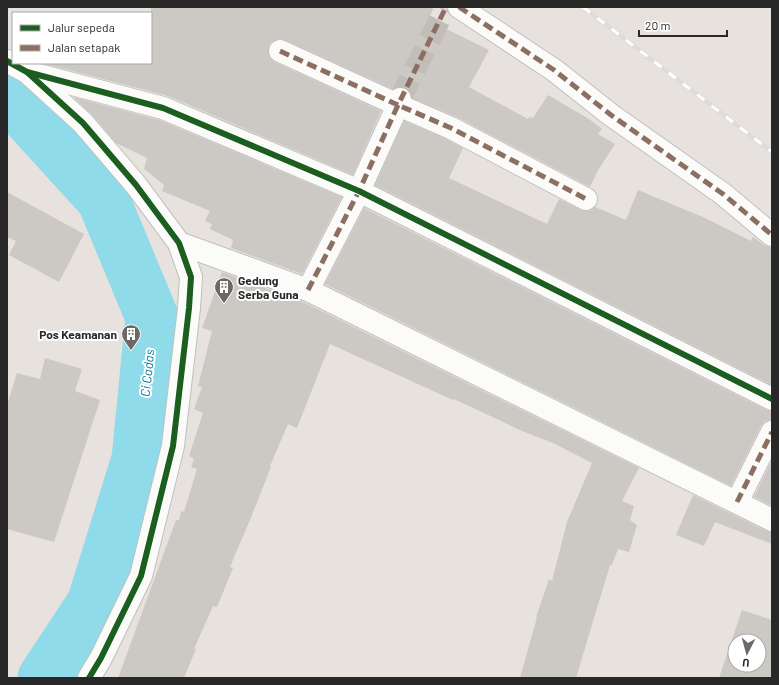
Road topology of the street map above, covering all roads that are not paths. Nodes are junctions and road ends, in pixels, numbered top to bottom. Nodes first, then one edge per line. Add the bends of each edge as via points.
1 (450, 8) edge
2 (280, 51) dead end
3 (12, 64) edge
4 (27, 72) junction
5 (399, 102) junction
6 (359, 191) junction
7 (586, 199) dead end
8 (772, 235) edge
9 (179, 243) junction
10 (308, 290) junction
11 (772, 399) edge
12 (772, 432) edge
13 (737, 502) junction
14 (772, 520) edge
15 (89, 678) edge

1 - 8 street via 554,70 611,115 723,194
2 - 5 street
3 - 4 street
4 - 6 street via 163,108
4 - 9 street via 83,123 136,185
5 - 6 street
5 - 7 street
6 - 10 street
6 - 11 street
9 - 10 street
9 - 15 street via 191,277 173,446 141,576
10 - 13 street
12 - 13 street
13 - 14 street

